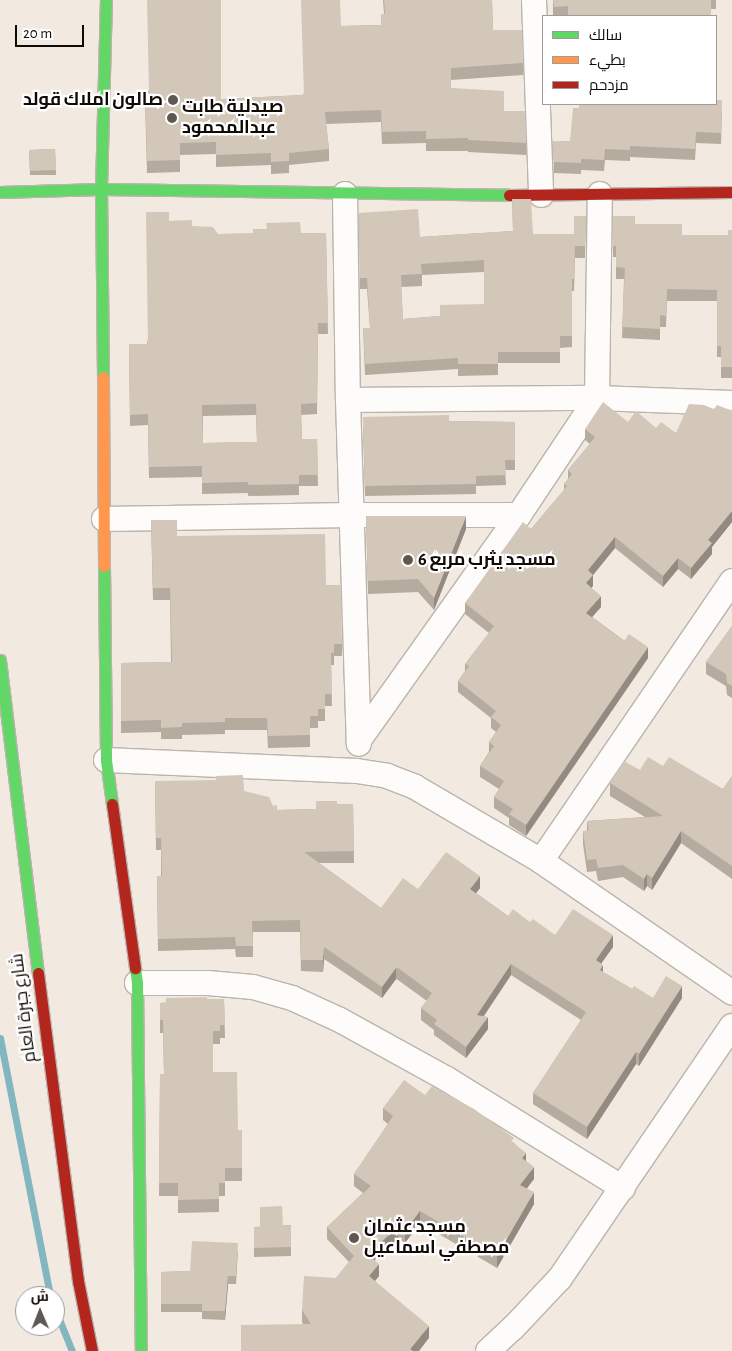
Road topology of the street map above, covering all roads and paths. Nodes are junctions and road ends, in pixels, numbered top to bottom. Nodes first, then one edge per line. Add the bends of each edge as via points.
1 (106, 0) edge
2 (534, 0) edge
3 (101, 188) junction
4 (0, 192) edge
5 (732, 192) edge
6 (345, 194) junction
7 (600, 194) junction
8 (541, 195) junction
9 (597, 398) junction
10 (348, 400) junction
11 (732, 403) edge
12 (351, 515) junction
13 (519, 515) junction
14 (104, 519) junction
15 (732, 581) edge
16 (0, 660) edge
17 (359, 740) junction
18 (106, 760) junction
19 (357, 771) junction
20 (540, 861) junction
21 (137, 984) junction
22 (732, 994) edge
23 (732, 1026) edge
24 (623, 1188) junction
25 (92, 1351) edge
26 (141, 1351) edge
27 (488, 1351) edge

1 - 3 street
2 - 8 street
3 - 4 street
3 - 6 street
3 - 14 street
5 - 7 street
6 - 8 street
6 - 10 street
7 - 8 street
7 - 9 street
9 - 10 street
9 - 11 street
9 - 13 street
10 - 12 street
12 - 13 street
12 - 14 street
12 - 17 street
13 - 17 street
14 - 18 street
15 - 20 street
16 - 25 street, شارع جبرة العام via 53,1101 78,1282
17 - 19 street
18 - 19 street
18 - 21 street
19 - 20 street via 387,776 415,787
20 - 22 street
21 - 24 street via 208,983 253,987 292,998 340,1020 447,1079
21 - 26 street
23 - 24 street
24 - 27 street via 560,1278

